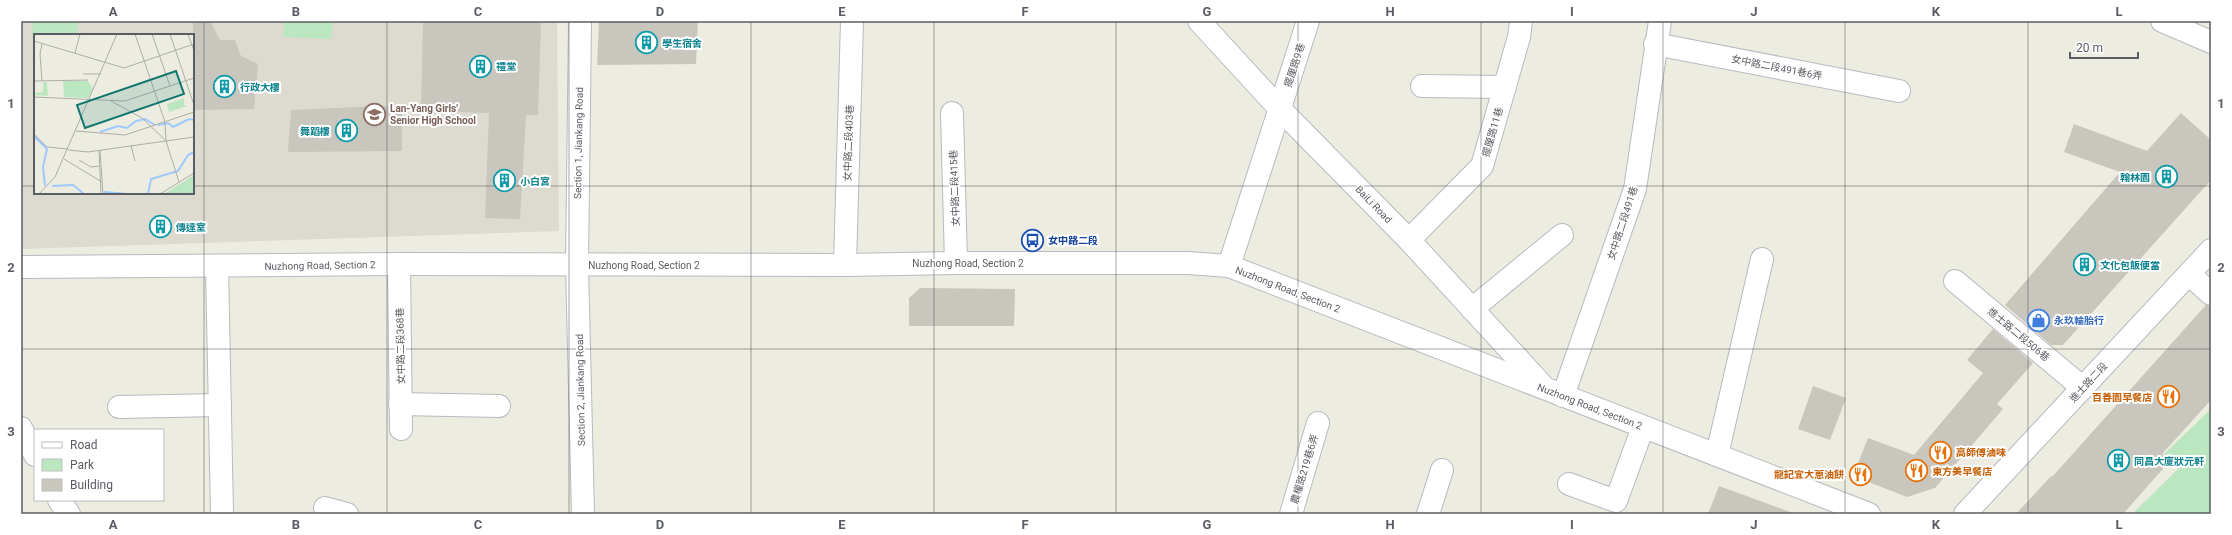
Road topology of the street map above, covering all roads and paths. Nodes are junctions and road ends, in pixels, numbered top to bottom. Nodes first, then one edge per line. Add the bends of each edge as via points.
1 (580, 21) edge
2 (852, 21) edge
3 (1199, 21) edge
4 (1308, 21) edge
5 (1521, 21) edge
6 (1660, 21) edge
7 (2162, 21) edge
8 (2211, 42) edge
9 (1655, 44) junction
10 (1422, 86) dead end
11 (1505, 87) junction
12 (1899, 90) dead end
13 (1280, 108) junction
14 (952, 113) dead end
15 (1562, 234) dead end
16 (1409, 240) junction
17 (2211, 250) edge
18 (1762, 259) dead end
19 (956, 263) junction
20 (399, 264) junction
21 (845, 265) junction
22 (217, 266) junction
23 (577, 266) junction
24 (1229, 266) junction
25 (21, 267) edge
26 (2189, 274) junction
27 (1955, 280) dead end
28 (2211, 294) edge
29 (1472, 309) junction
30 (2083, 388) junction
31 (1554, 393) junction
32 (400, 404) junction
33 (220, 405) junction
34 (499, 406) dead end
35 (119, 407) dead end
36 (1318, 423) dead end
37 (1642, 427) junction
38 (21, 428) edge
39 (400, 429) dead end
40 (34, 453) edge
41 (1716, 455) junction
42 (1442, 470) dead end
43 (1569, 484) dead end
44 (60, 501) edge
45 (326, 508) dead end
46 (69, 514) edge
47 (222, 514) edge
48 (347, 514) edge
49 (583, 514) edge
50 (1291, 514) edge
51 (1428, 514) edge
52 (1869, 514) edge
53 (1965, 514) edge

1 - 23 street, Section 1, Jiankang Road
2 - 21 street, 女中路二段403巷
3 - 13 street, BaiLi Road
4 - 13 street, 擺厘路9巷
5 - 11 street, 擺厘路11巷
6 - 9 street, 女中路二段491巷
7 - 8 street
9 - 12 street, 女中路二段491巷6弄
9 - 31 street, 女中路二段491巷 via 1635,188
10 - 11 street
11 - 16 street, 擺厘路11巷 via 1482,166
13 - 16 street, BaiLi Road
13 - 24 street, 擺厘路9巷
14 - 19 street, 女中路二段415巷
15 - 29 street
16 - 29 street, BaiLi Road
17 - 26 street, 進士路二段
18 - 41 street
19 - 21 street, Nuzhong Road, Section 2
19 - 24 street, Nuzhong Road, Section 2 via 1188,263
20 - 22 street, Nuzhong Road, Section 2
20 - 23 street, Nuzhong Road, Section 2
20 - 32 street, 女中路二段368巷
21 - 23 street, Nuzhong Road, Section 2
22 - 25 street, Nuzhong Road, Section 2
22 - 33 street
23 - 49 street, Section 2, Jiankang Road
24 - 31 street, Nuzhong Road, Section 2
26 - 28 street
26 - 30 street, 進士路二段
27 - 30 street, 進士路二段506巷
29 - 31 street, BaiLi Road
30 - 53 street, 進士路二段
31 - 37 street, Nuzhong Road, Section 2
32 - 34 street
32 - 39 street, 女中路二段368巷
33 - 35 street
33 - 47 street
36 - 50 street, 農權路219巷6弄
37 - 41 street, Nuzhong Road, Section 2
37 - 43 street via 1616,501
38 - 40 street
41 - 52 street, Nuzhong Road, Section 2
42 - 51 street
44 - 46 street
45 - 48 street

